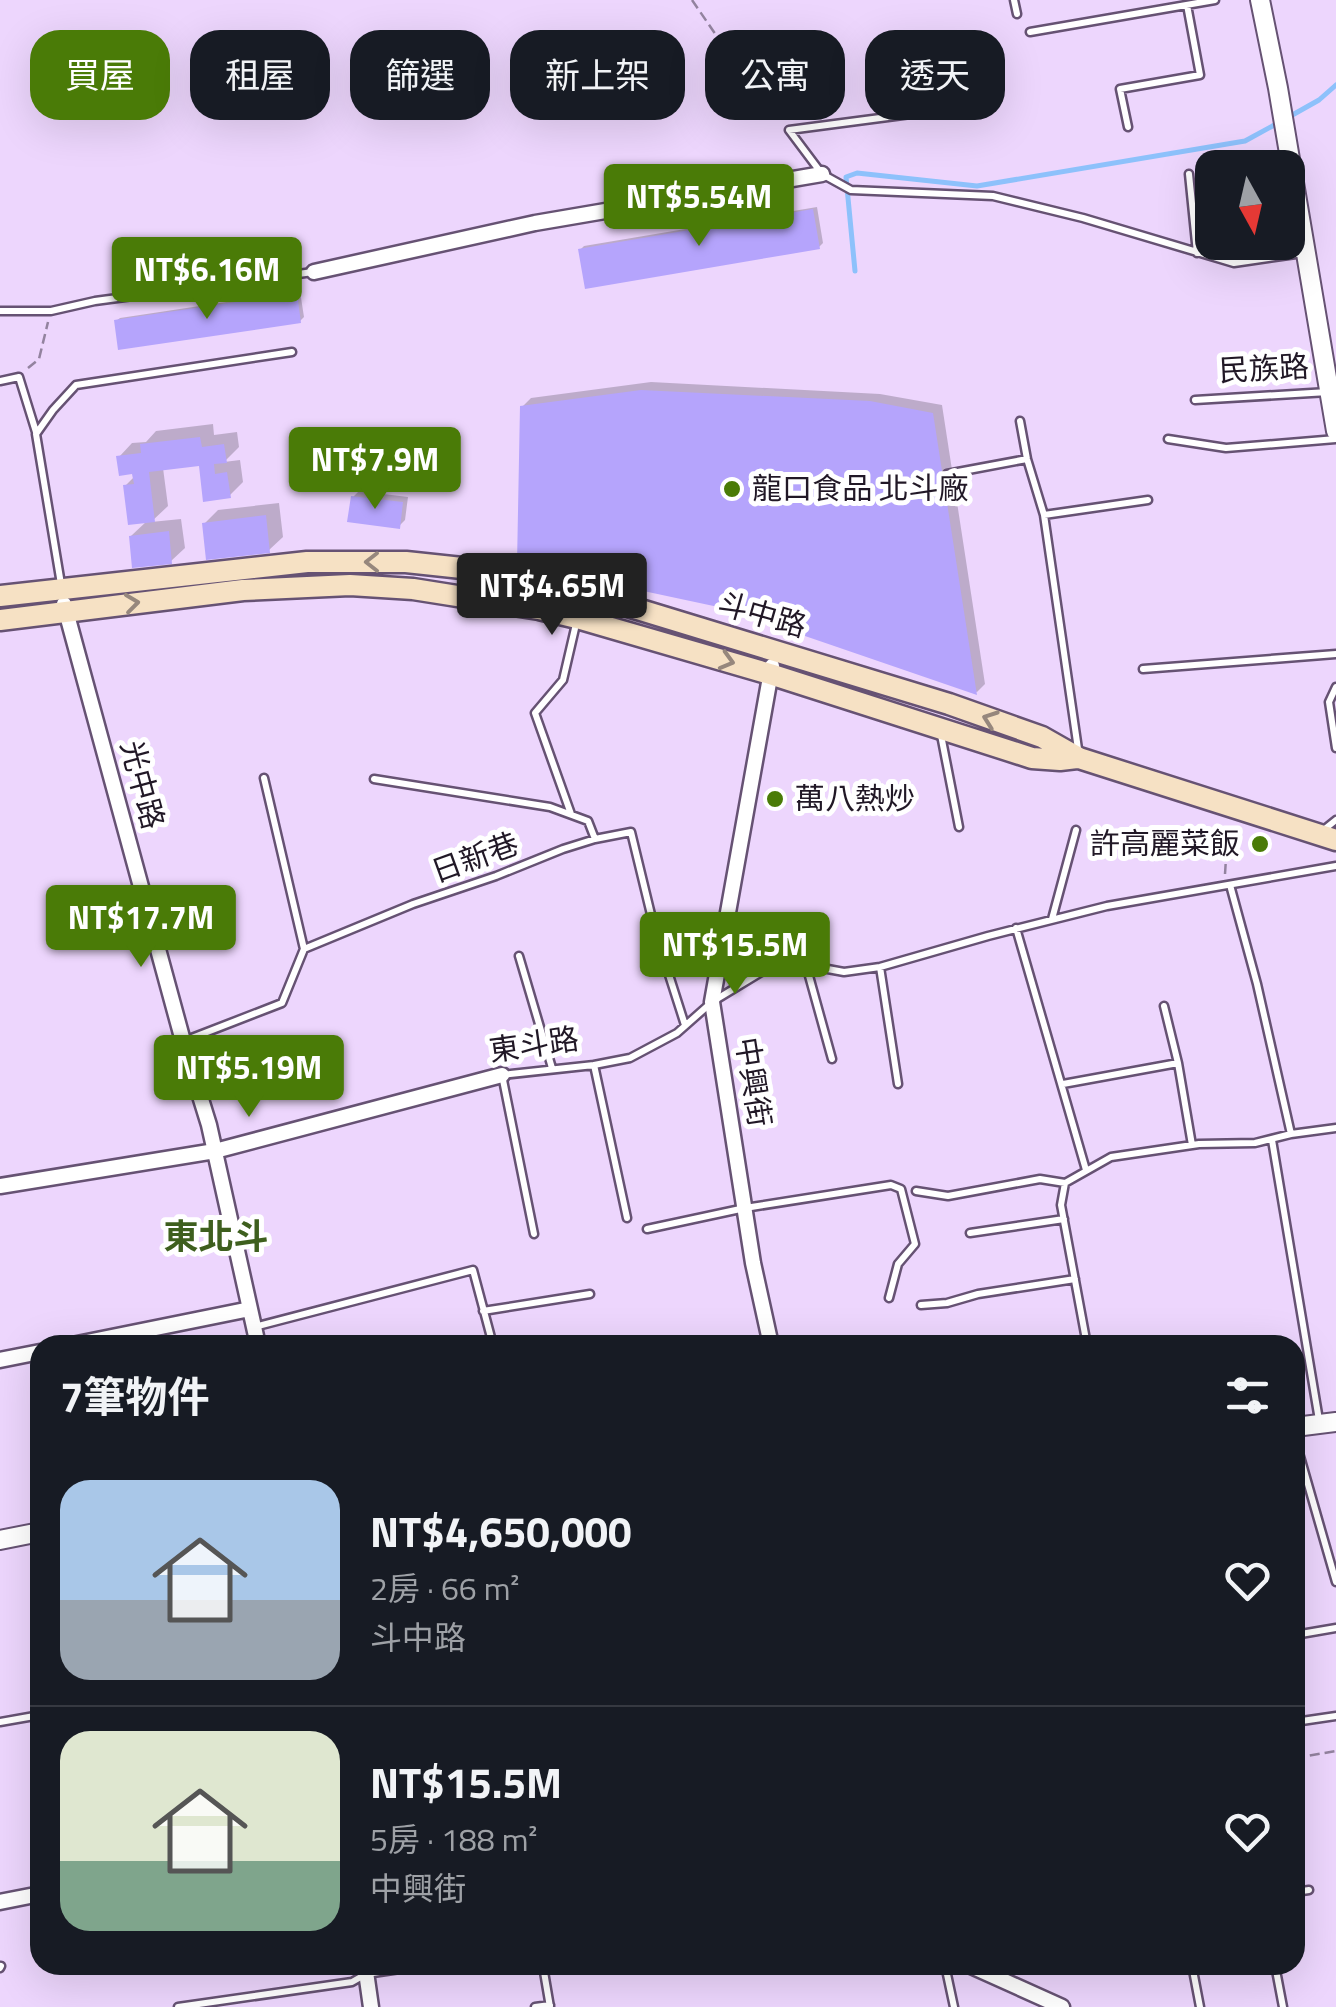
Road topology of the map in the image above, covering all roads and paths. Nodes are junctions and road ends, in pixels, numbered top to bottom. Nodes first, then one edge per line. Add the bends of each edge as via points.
1 (692, 0) edge
2 (1014, 0) edge
3 (1215, 0) edge
4 (1260, 0) edge
5 (1187, 5) junction
6 (1017, 14) dead end
7 (1030, 32) dead end
8 (865, 120) edge
9 (1128, 127) dead end
10 (789, 130) junction
11 (1288, 150) edge
12 (822, 174) junction
13 (1189, 174) dead end
14 (1195, 234) edge
15 (1195, 253) edge
16 (1305, 257) edge
17 (1222, 260) edge
18 (1253, 260) edge
19 (314, 272) joint
20 (0, 311) edge
21 (51, 311) junction
22 (292, 352) dead end
23 (19, 377) junction
24 (0, 381) edge
25 (1333, 392) edge
26 (1195, 400) dead end
27 (1020, 421) dead end
28 (1336, 431) edge
29 (36, 434) junction
30 (1168, 439) dead end
31 (1336, 439) edge
32 (1027, 460) junction
33 (947, 474) dead end
34 (1148, 500) dead end
35 (1044, 516) junction
36 (240, 568) junction
37 (62, 588) junction
38 (243, 590) junction
39 (0, 596) edge
40 (66, 611) junction
41 (577, 618) junction
42 (0, 620) edge
43 (776, 650) junction
44 (1336, 654) edge
45 (1144, 669) dead end
46 (770, 674) junction
47 (1336, 687) edge
48 (950, 704) junction
49 (940, 728) junction
50 (1336, 748) edge
51 (1079, 758) junction
52 (264, 778) dead end
53 (374, 778) dead end
54 (1229, 806) junction
55 (572, 814) junction
56 (959, 827) dead end
57 (1076, 830) dead end
58 (1330, 831) edge
59 (595, 839) junction
60 (1336, 866) edge
61 (1227, 885) junction
62 (1052, 920) junction
63 (1016, 928) junction
64 (304, 948) junction
65 (519, 956) dead end
66 (806, 965) junction
67 (880, 967) junction
68 (712, 1002) junction
69 (1164, 1006) dead end
70 (686, 1026) junction
71 (183, 1041) junction
72 (832, 1060) dead end
73 (1178, 1063) junction
74 (594, 1065) junction
75 (552, 1068) junction
76 (502, 1075) junction
77 (898, 1084) dead end
78 (1063, 1084) junction
79 (1336, 1128) edge
80 (1291, 1134) junction
81 (1272, 1140) junction
82 (1192, 1145) junction
83 (215, 1151) junction
84 (1086, 1170) junction
85 (1065, 1183) junction
86 (0, 1186) edge
87 (916, 1190) dead end
88 (745, 1208) junction
89 (626, 1218) dead end
90 (1064, 1219) junction
91 (647, 1229) dead end
92 (970, 1233) dead end
93 (534, 1234) dead end
94 (1075, 1278) junction
95 (590, 1294) dead end
96 (889, 1298) dead end
97 (920, 1305) dead end
98 (250, 1308) junction
99 (483, 1311) junction
100 (254, 1327) junction
101 (120, 1335) edge
102 (256, 1335) edge
103 (490, 1335) edge
104 (769, 1335) edge
105 (1085, 1335) edge
106 (30, 1354) edge
107 (0, 1360) edge
108 (1328, 1422) edge
109 (1305, 1474) edge
110 (30, 1534) edge
111 (0, 1540) edge
112 (1336, 1582) edge
113 (1336, 1628) edge
114 (1305, 1633) edge
115 (1336, 1716) edge
116 (30, 1717) edge
117 (1305, 1721) edge
118 (0, 1722) edge
119 (1336, 1751) edge
120 (1305, 1756) edge
121 (1309, 1890) dead end
122 (1305, 1891) edge
123 (30, 1896) edge
124 (0, 1902) edge
125 (360, 1975) edge
126 (367, 1975) edge
127 (545, 1975) edge
128 (947, 1975) edge
129 (990, 1975) edge
130 (1194, 1975) edge
131 (1278, 1975) edge
132 (550, 2006) edge
133 (178, 2007) edge
134 (372, 2007) edge
135 (535, 2007) edge
136 (954, 2007) edge
137 (1061, 2007) edge
138 (1200, 2007) edge
139 (1283, 2007) edge

1 - 10 path
2 - 6 lane
3 - 5 lane
4 - 11 street
5 - 7 lane
5 - 9 lane via 1200,75 1120,89
8 - 10 lane
10 - 12 lane
12 - 15 lane via 851,190 993,196
12 - 19 street via 535,222
13 - 14 lane
16 - 25 street
17 - 18 lane
19 - 21 lane
20 - 21 lane
21 - 23 path via 39,359
22 - 29 lane via 76,385
23 - 24 lane
23 - 29 lane
25 - 26 lane, 民族路
25 - 28 street
27 - 32 lane
29 - 37 lane
30 - 31 lane via 1226,448
32 - 33 lane
32 - 35 lane
34 - 35 lane
35 - 51 lane
36 - 37 main road, 斗中路
36 - 38 main road
43 -> 36 main road, 斗中路 via 490,571 406,562
37 - 39 main road, 斗中路
37 - 40 street, 光中路
40 -> 38 main road, 斗中路
38 - 41 main road, 斗中路 via 413,590
40 - 42 main road, 斗中路
40 - 71 street, 光中路
41 -> 46 main road, 斗中路
41 - 55 lane via 564,680 535,714
43 - 46 street, 中興街
43 - 48 main road, 斗中路
44 - 45 lane
46 - 49 main road, 斗中路
46 - 68 street, 中興街
47 - 50 lane via 1329,702
48 - 49 lane
51 -> 48 main road, 斗中路
49 - 51 main road, 斗中路 via 1032,758
49 - 56 lane
51 - 54 main road, 斗中路
52 - 64 lane
53 - 55 lane
54 - 58 main road, 斗中路
54 - 61 path
55 - 59 lane via 588,821
57 - 62 lane
59 - 64 lane, 日新巷
59 - 70 lane, 日新巷 via 631,832
60 - 61 lane, 東斗路
61 - 62 lane, 東斗路
61 - 80 lane
62 - 63 lane, 東斗路
63 - 67 lane, 東斗路
63 - 78 lane
64 - 71 lane via 282,1004
65 - 75 lane
66 - 67 lane, 東斗路 via 844,972
66 - 68 lane, 東斗路 via 764,971
66 - 72 lane
67 - 77 lane
68 - 70 lane, 東斗路
68 - 88 street, 中興街
69 - 73 lane
70 - 74 lane, 東斗路 via 630,1058
71 - 83 street, 光中路
73 - 78 lane
73 - 82 lane
74 - 75 lane, 東斗路
74 - 89 lane
75 - 76 lane, 東斗路
76 - 83 street, 東斗路
76 - 93 lane
78 - 84 lane
79 - 80 lane
80 - 81 lane
81 - 82 lane
81 - 108 lane
82 - 84 lane via 1111,1157
83 - 86 street, 東斗路
83 - 98 street, 光中路
84 - 85 lane
85 - 87 lane via 1040,1179 948,1196
85 - 90 lane
88 - 91 lane
88 - 96 lane via 891,1185 901,1189 915,1244 898,1264
88 - 104 street, 中興街
90 - 92 lane
90 - 94 lane
94 - 97 lane
94 - 105 lane
95 - 99 lane
98 - 100 street, 光中路
98 - 101 street
99 - 100 lane via 473,1270
99 - 103 lane
100 - 102 street, 光中路
106 - 107 street
109 - 112 lane
110 - 111 street
113 - 114 lane
115 - 117 lane
116 - 118 lane
119 - 120 path
121 - 122 lane
123 - 124 street
125 - 133 lane via 352,1982
126 - 134 street
127 - 132 lane
128 - 136 lane
129 - 137 street
130 - 138 lane
131 - 139 lane
132 - 135 lane

